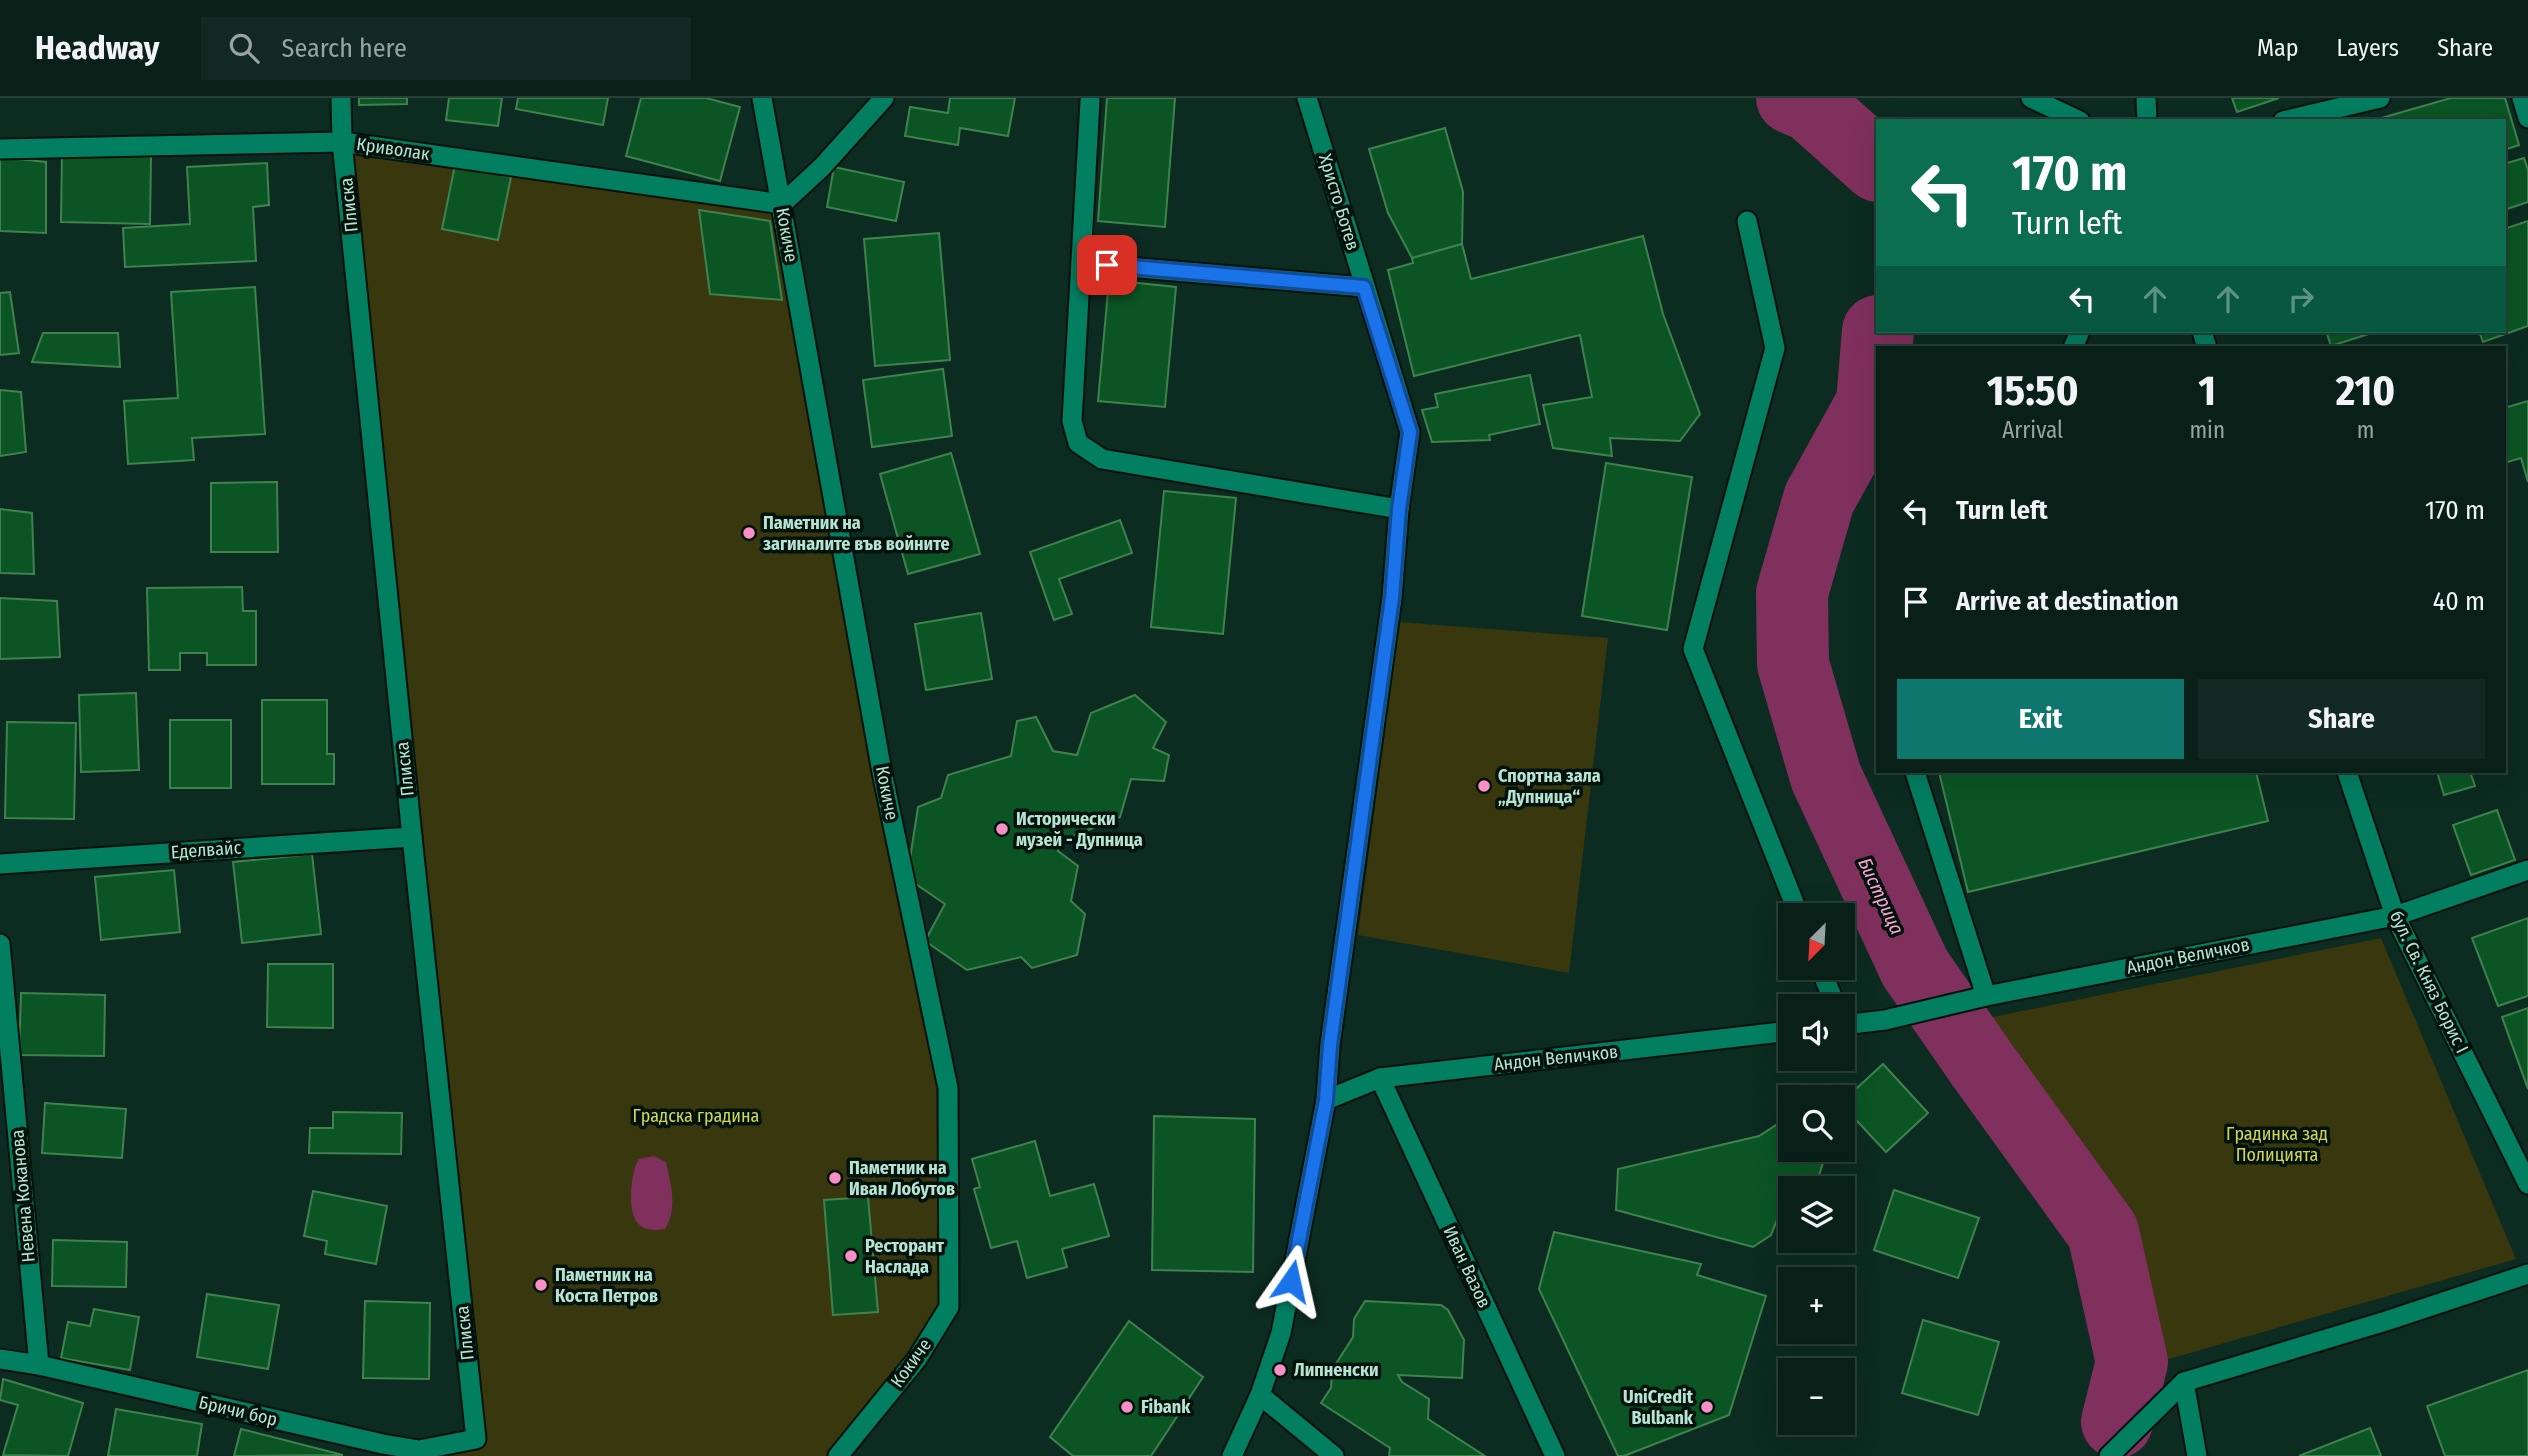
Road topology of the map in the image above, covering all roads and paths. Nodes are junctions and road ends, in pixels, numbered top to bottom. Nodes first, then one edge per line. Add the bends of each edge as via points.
1 (341, 98) edge
2 (762, 98) edge
3 (884, 98) edge
4 (1307, 98) edge
5 (2031, 98) edge
6 (2146, 98) edge
7 (2380, 98) edge
8 (2522, 98) edge
9 (1090, 101) dead end
10 (2528, 118) edge
11 (2076, 119) edge
12 (2147, 119) edge
13 (2291, 119) edge
14 (342, 142) junction
15 (0, 149) edge
16 (782, 204) junction
17 (1747, 221) dead end
18 (1081, 263) junction
19 (1364, 287) junction
20 (1399, 509) junction
21 (1915, 773) edge
22 (2347, 773) edge
23 (412, 837) junction
24 (0, 864) edge
25 (2528, 870) edge
26 (1794, 903) edge
27 (2395, 916) junction
28 (0, 944) edge
29 (1986, 996) junction
30 (1855, 1024) edge
31 (1778, 1032) edge
32 (1380, 1078) junction
33 (1326, 1100) junction
34 (2528, 1184) edge
35 (2528, 1274) edge
36 (0, 1359) edge
37 (39, 1365) junction
38 (2183, 1382) junction
39 (1260, 1395) junction
40 (477, 1439) joint
41 (422, 1453) edge
42 (838, 1456) edge
43 (1232, 1456) edge
44 (1334, 1456) edge
45 (1555, 1456) edge
46 (2109, 1456) edge
47 (2197, 1456) edge

1 - 14 street, Плиска
2 - 16 street, Кокиче
3 - 16 street
4 - 19 street, Христо Ботев
5 - 11 street
6 - 12 street
7 - 13 street
8 - 10 street
9 - 18 street
14 - 15 street, Криволак
14 - 16 street, Криволак
14 - 23 street, Плиска
16 - 42 street, Кокиче via 882,772 948,1088 949,1307 917,1359
17 - 26 street via 1775,348 1693,649
18 - 19 street
18 - 20 street via 1072,421 1078,443 1102,459
19 - 20 street, Христо Ботев via 1410,432
20 - 33 street, Христо Ботев via 1392,598
21 - 29 street
22 - 27 street, бул. Св. Княз Борис I
23 - 24 street, Еделвайс
23 - 40 street, Плиска
25 - 27 street, Андон Величков
27 - 29 street, Андон Величков
27 - 34 street, бул. Св. Княз Борис I
28 - 37 street, Невена Коканова
29 - 30 street, Андон Величков
31 - 32 street, Андон Величков
32 - 33 street, Андон Величков
32 - 45 street, Иван Вазов
33 - 39 street, Христо Ботев via 1281,1333
35 - 38 street
36 - 37 street, Бричи бор
37 - 41 street, Бричи бор
38 - 46 street
38 - 47 street
39 - 43 street, Христо Ботев
39 - 44 street
40 - 41 street, Бричи бор

